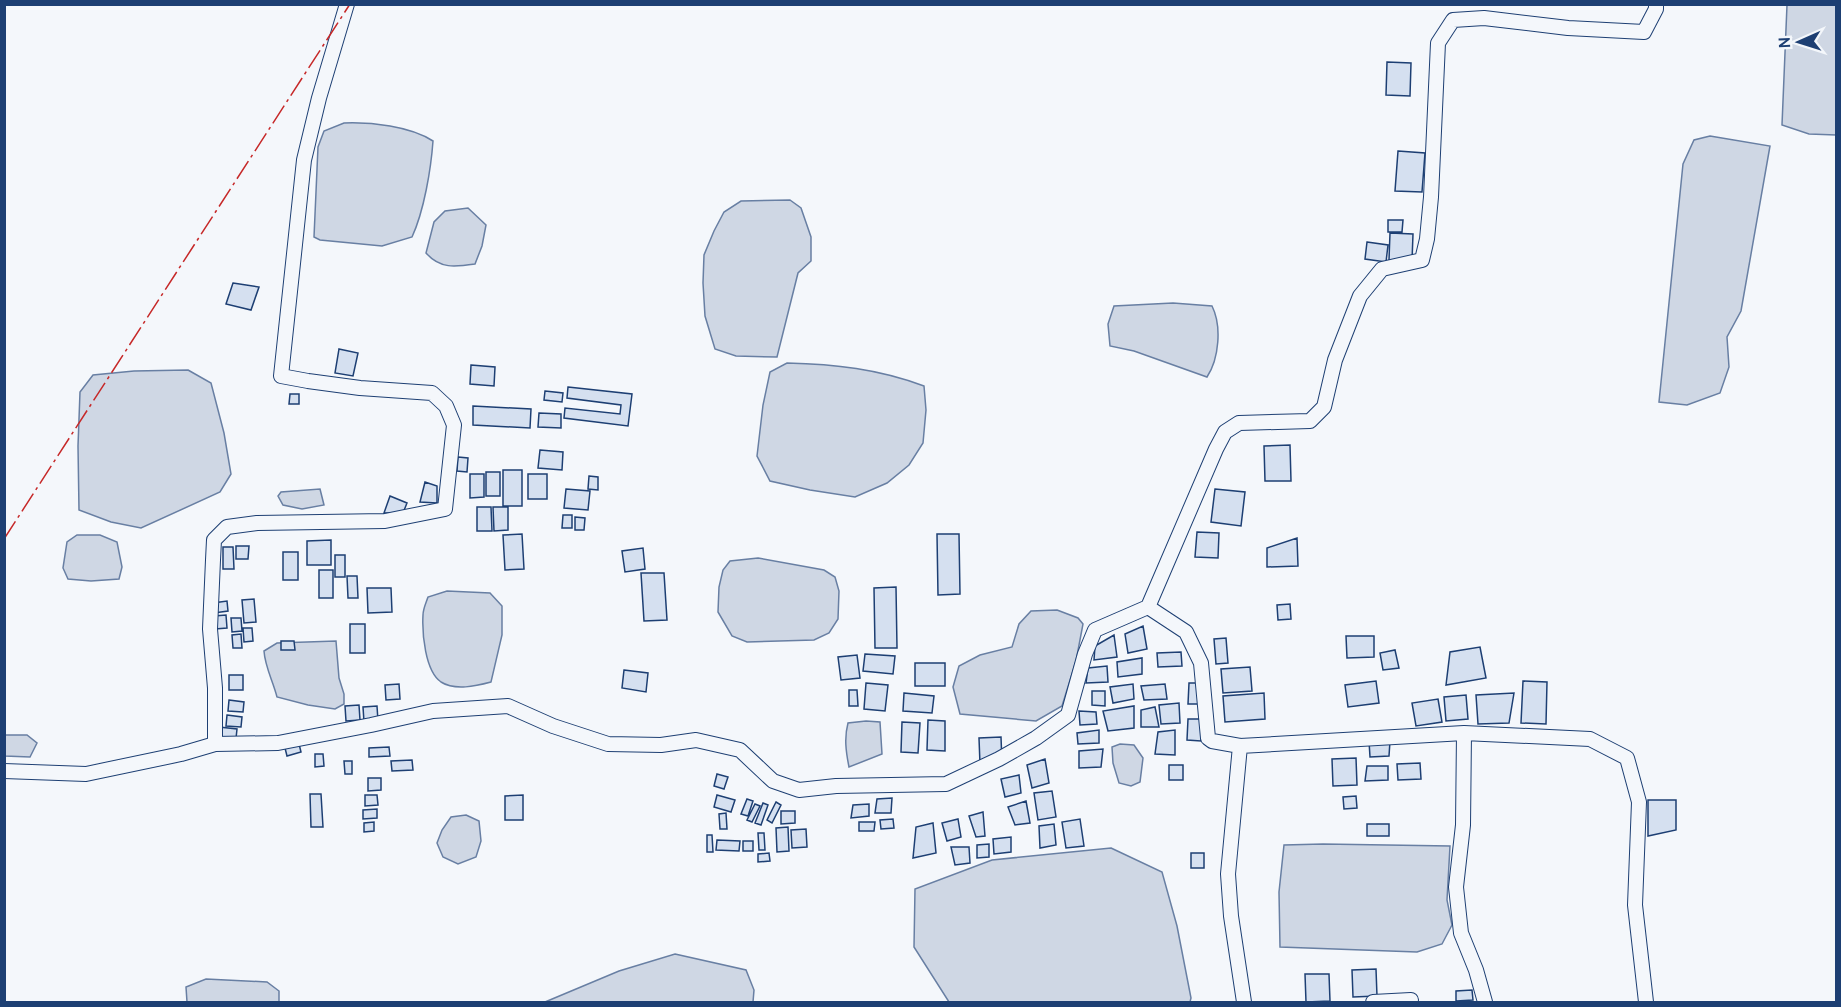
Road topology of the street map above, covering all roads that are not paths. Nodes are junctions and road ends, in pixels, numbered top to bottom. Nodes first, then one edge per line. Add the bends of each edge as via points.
1 (347, 4) edge
2 (1656, 4) edge
3 (1148, 607) junction
4 (1464, 733) junction
5 (215, 744) junction
6 (1240, 746) junction
7 (4, 771) edge
8 (1411, 1000) dead end
9 (1244, 1002) edge
10 (1373, 1002) edge
11 (1485, 1002) edge
12 (1646, 1002) edge

1 - 5 street via 304,160 281,376 360,388 432,393 446,406 454,425 444,509 385,520 227,527 214,540 210,629
2 - 3 street via 1644,32 1484,18 1453,20 1438,43 1431,197 1422,260 1382,269 1360,296 1335,360 1324,407 1310,421 1239,423 1225,432
3 - 5 street via 1095,630 1068,716 999,759 946,784 799,790 773,781 740,750 696,740 661,745 608,744 508,706 433,711 278,743
3 - 6 street via 1186,632 1201,663 1208,738
4 - 6 street
4 - 11 street via 1463,825 1456,887 1461,933
4 - 12 street via 1590,739 1627,758 1639,802 1635,905
5 - 7 street via 86,774
6 - 9 street via 1228,874
8 - 10 street

